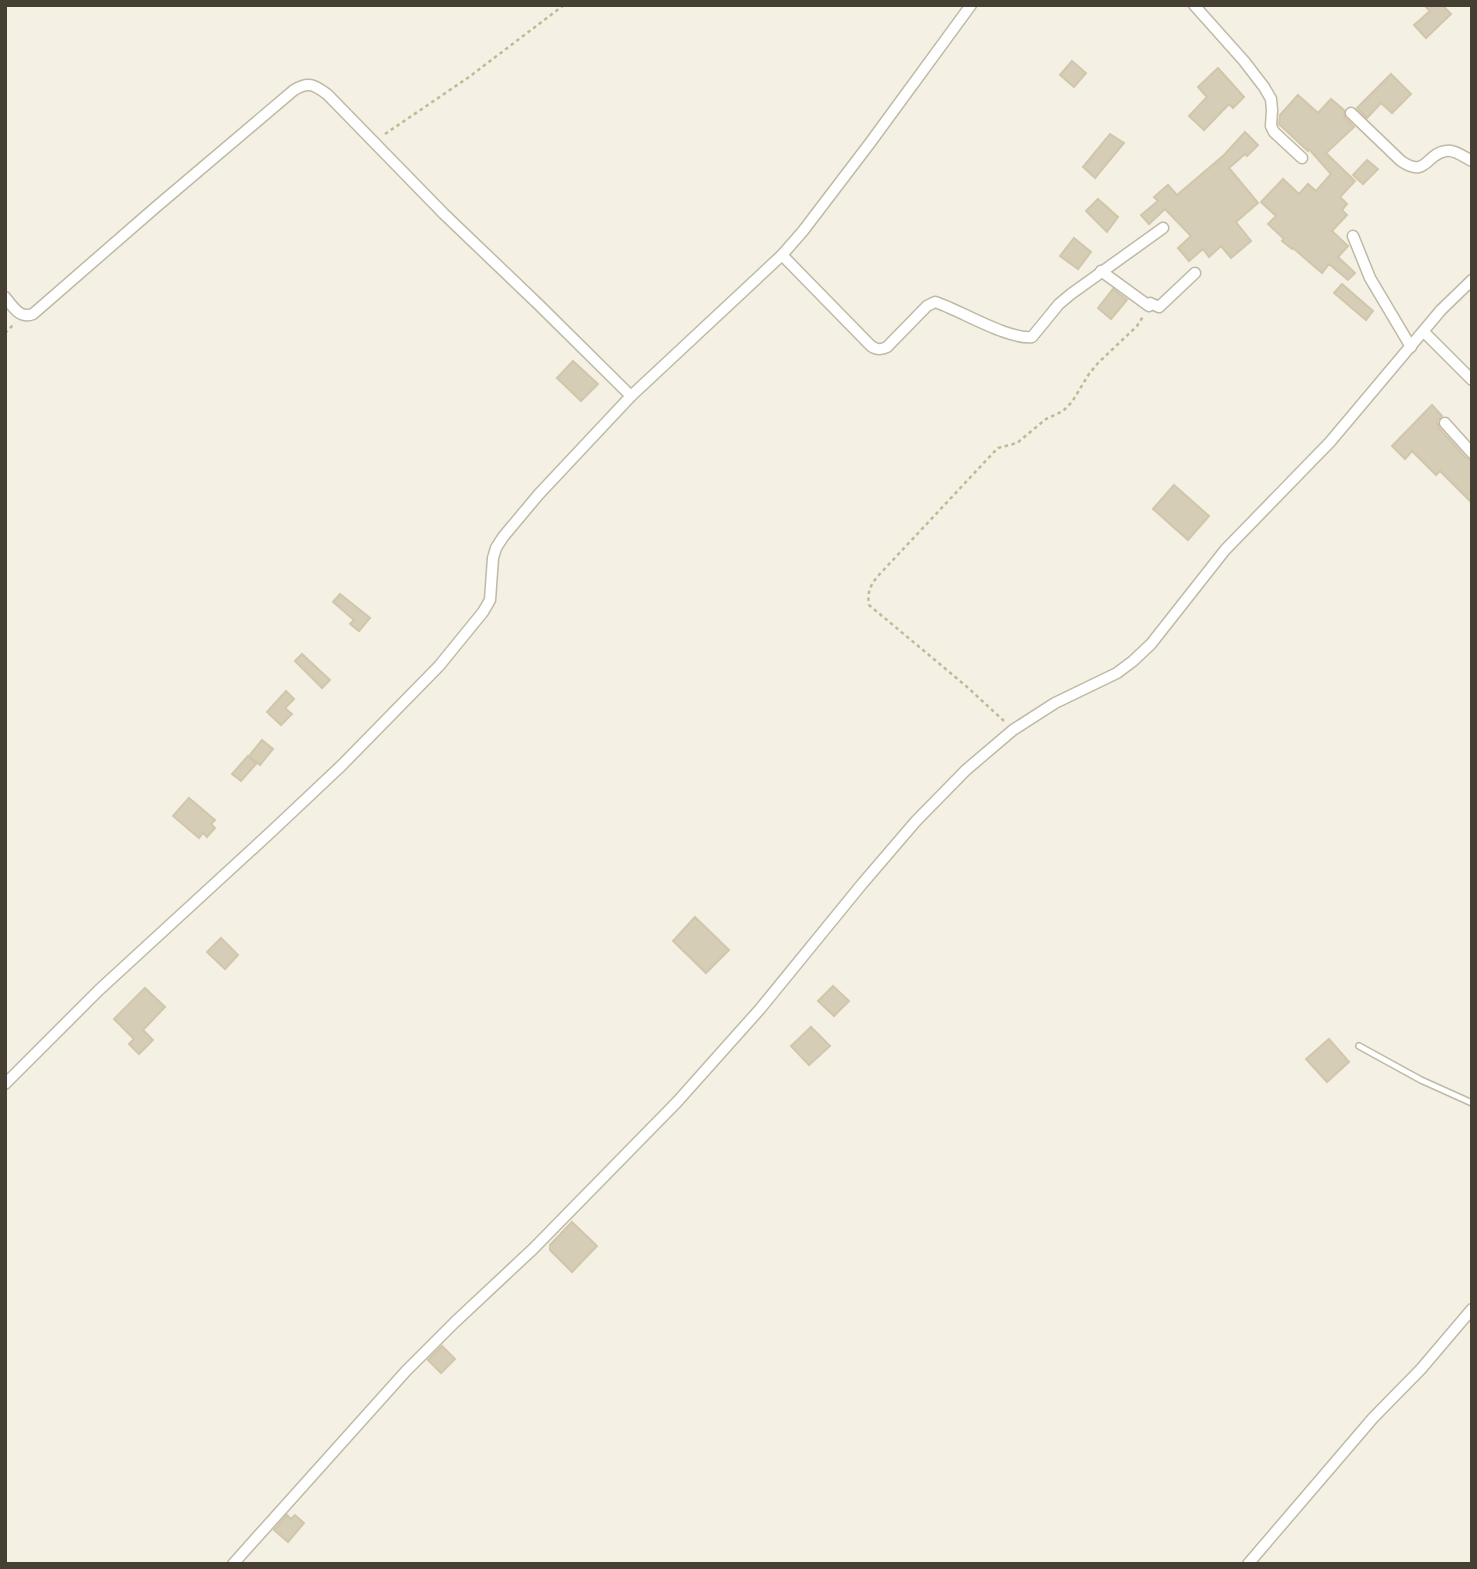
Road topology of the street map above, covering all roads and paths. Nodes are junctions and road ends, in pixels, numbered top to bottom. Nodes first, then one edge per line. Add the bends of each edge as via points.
1 (564, 5) edge
2 (971, 5) edge
3 (1194, 5) edge
4 (1351, 113) dead end
5 (373, 141) junction
6 (1302, 158) dead end
7 (1472, 161) edge
8 (1163, 228) dead end
9 (1353, 236) dead end
10 (782, 255) junction
11 (1101, 271) junction
12 (1195, 273) dead end
13 (1472, 280) edge
14 (5, 297) edge
15 (1150, 303) junction
16 (1424, 332) junction
17 (1411, 347) junction
18 (1472, 380) edge
19 (631, 396) junction
20 (1446, 423) dead end
21 (1472, 453) edge
22 (1013, 730) junction
23 (1359, 1046) dead end
24 (5, 1084) edge
25 (1472, 1103) edge
26 (1472, 1309) edge
27 (233, 1564) edge
28 (1248, 1564) edge

1 - 5 path via 469,77
2 - 10 street
3 - 6 street via 1264,87 1274,132
4 - 7 street via 1408,166 1421,166 1447,150
5 - 14 street via 327,94 303,85 33,314 23,315
5 - 19 street
8 - 11 street
9 - 17 street via 1370,278
10 - 11 street via 871,346 881,350 935,302 1032,337 1059,304
10 - 19 street
11 - 15 street
12 - 15 street via 1159,307
13 - 16 street
15 - 22 path via 1137,326 1098,363 1072,402 1017,443 993,452 870,586 869,605
16 - 17 street
16 - 18 street
17 - 22 street via 1330,442 1225,550 1133,662
19 - 24 street via 503,537 493,558 490,600 439,666 342,765 99,990
20 - 21 street
22 - 27 street via 966,769 916,821 760,1010 677,1102 406,1371
23 - 25 lane
26 - 28 street

